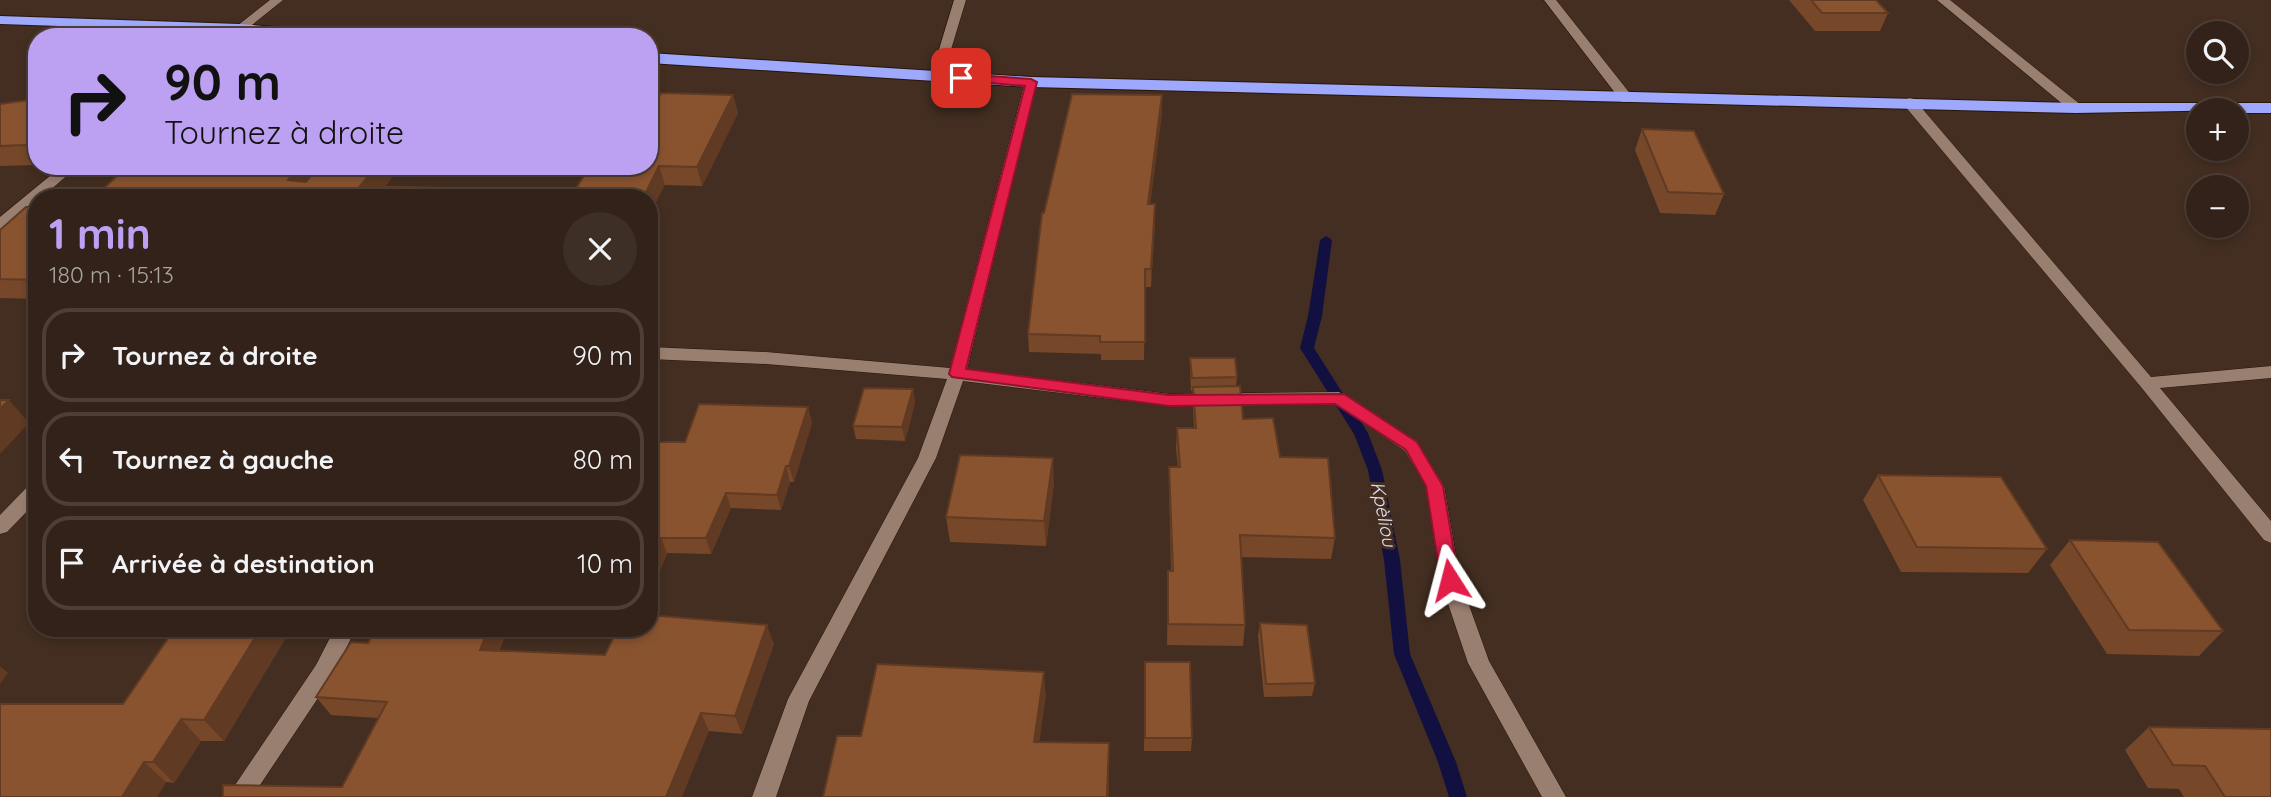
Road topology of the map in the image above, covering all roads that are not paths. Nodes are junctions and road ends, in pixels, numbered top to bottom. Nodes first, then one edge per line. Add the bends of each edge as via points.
1 (277, 0) edge
2 (960, 0) edge
3 (1550, 0) edge
4 (1943, 0) edge
5 (0, 20) edge
6 (157, 28) edge
7 (240, 28) edge
8 (658, 59) edge
9 (937, 76) junction
10 (1031, 82) junction
11 (1627, 99) junction
12 (1909, 102) junction
13 (2076, 108) junction
14 (2271, 108) edge
15 (60, 175) edge
16 (43, 189) edge
17 (28, 201) edge
18 (0, 224) edge
19 (658, 353) edge
20 (2271, 372) edge
21 (957, 374) junction
22 (2147, 383) junction
23 (28, 498) edge
24 (0, 527) edge
25 (2271, 535) edge
26 (341, 637) edge
27 (239, 797) edge
28 (764, 797) edge
29 (1554, 797) edge

1 - 7 street
2 - 9 street
3 - 11 street
4 - 13 street
5 - 6 highway
8 - 9 highway
9 - 10 highway
10 - 11 highway
10 - 21 street
11 - 12 highway
12 - 13 highway
12 - 22 street
13 - 14 highway
15 - 16 street
17 - 18 street
19 - 21 street
20 - 22 street
21 - 28 street via 927,458 799,699
21 - 29 street via 1169,400 1339,398 1411,446 1435,486 1450,580 1479,663
22 - 25 street
23 - 24 street
26 - 27 street via 324,671

